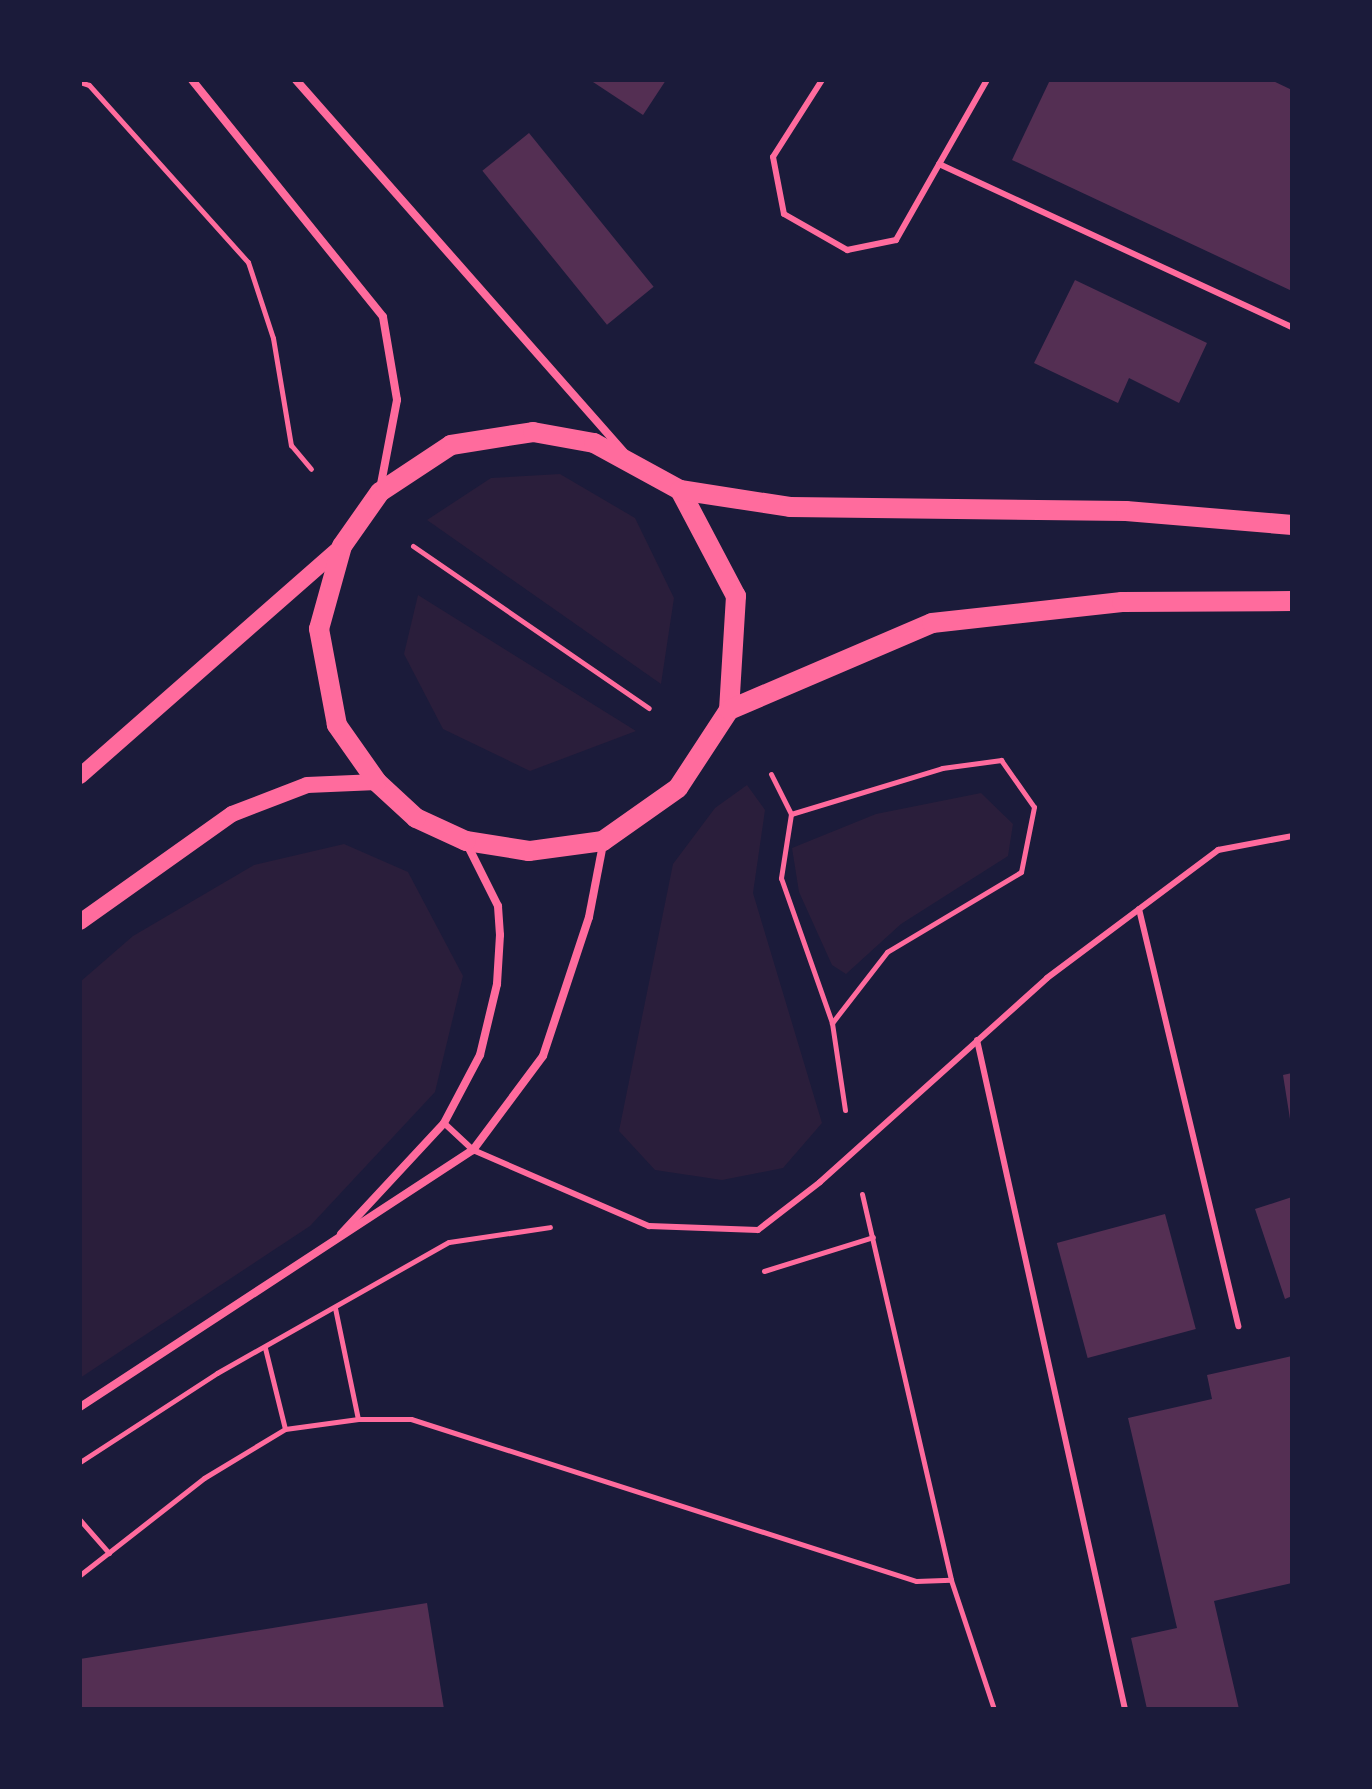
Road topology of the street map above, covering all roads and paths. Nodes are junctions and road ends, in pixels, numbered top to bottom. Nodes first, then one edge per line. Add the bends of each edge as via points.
1 (192, 80) edge
2 (296, 80) edge
3 (822, 80) edge
4 (987, 80) edge
5 (80, 82) edge
6 (939, 164) junction
7 (1292, 327) edge
8 (636, 464) junction
9 (311, 469) dead end
10 (680, 490) junction
11 (380, 492) junction
12 (1292, 525) edge
13 (342, 546) junction
14 (413, 546) dead end
15 (1292, 601) edge
16 (649, 708) dead end
17 (729, 710) junction
18 (771, 774) dead end
19 (80, 776) edge
20 (377, 782) junction
21 (791, 814) junction
22 (1292, 836) edge
23 (466, 841) junction
24 (603, 841) junction
25 (1139, 909) junction
26 (80, 922) edge
27 (832, 1023) junction
28 (977, 1040) junction
29 (444, 1123) junction
30 (473, 1150) junction
31 (852, 1153) junction
32 (553, 1227) dead end
33 (873, 1237) junction
34 (333, 1243) junction
35 (754, 1270) dead end
36 (335, 1308) junction
37 (1238, 1326) dead end
38 (265, 1348) junction
39 (80, 1407) edge
40 (358, 1419) junction
41 (285, 1429) junction
42 (80, 1462) edge
43 (80, 1520) edge
44 (109, 1553) junction
45 (80, 1575) edge
46 (951, 1580) junction
47 (994, 1709) edge
48 (1125, 1709) edge

1 - 11 street via 383,317 397,400
2 - 8 street
3 - 6 lane via 773,157 784,214 847,250 896,240
4 - 6 lane
5 - 9 path via 89,85 248,262 273,338 291,445
6 - 7 lane
8 - 10 main road
8 - 11 main road via 594,443 533,432 451,445
10 - 12 main road via 790,507 1126,511
10 - 17 main road via 736,596
11 - 13 main road
13 - 19 main road
13 - 20 main road via 319,629 337,725
14 - 16 path
15 - 17 main road via 1122,602 932,623
17 - 24 main road via 678,788
18 - 21 path
20 - 23 main road via 416,818
20 - 26 main road via 307,785 232,814
21 - 27 path via 781,878
21 - 27 path via 942,768 1001,760 1034,807 1021,872 887,952
22 - 25 lane via 1218,850
23 - 24 main road via 529,851
23 - 29 street via 498,906 497,984 480,1055
24 - 30 street via 589,917 543,1056
25 - 28 lane via 1047,978
25 - 37 lane
27 - 31 path
28 - 31 lane
28 - 48 lane
29 - 30 lane
29 - 34 street
30 - 31 lane via 649,1226 758,1230
30 - 34 street
31 - 33 path
32 - 36 path via 449,1242
33 - 35 path via 770,1271
33 - 46 path
34 - 39 street
36 - 38 path
36 - 40 path
38 - 41 path
38 - 42 path
40 - 41 path
40 - 46 path via 411,1419 916,1581
41 - 44 path via 204,1478
43 - 44 path
44 - 45 path
46 - 47 path

